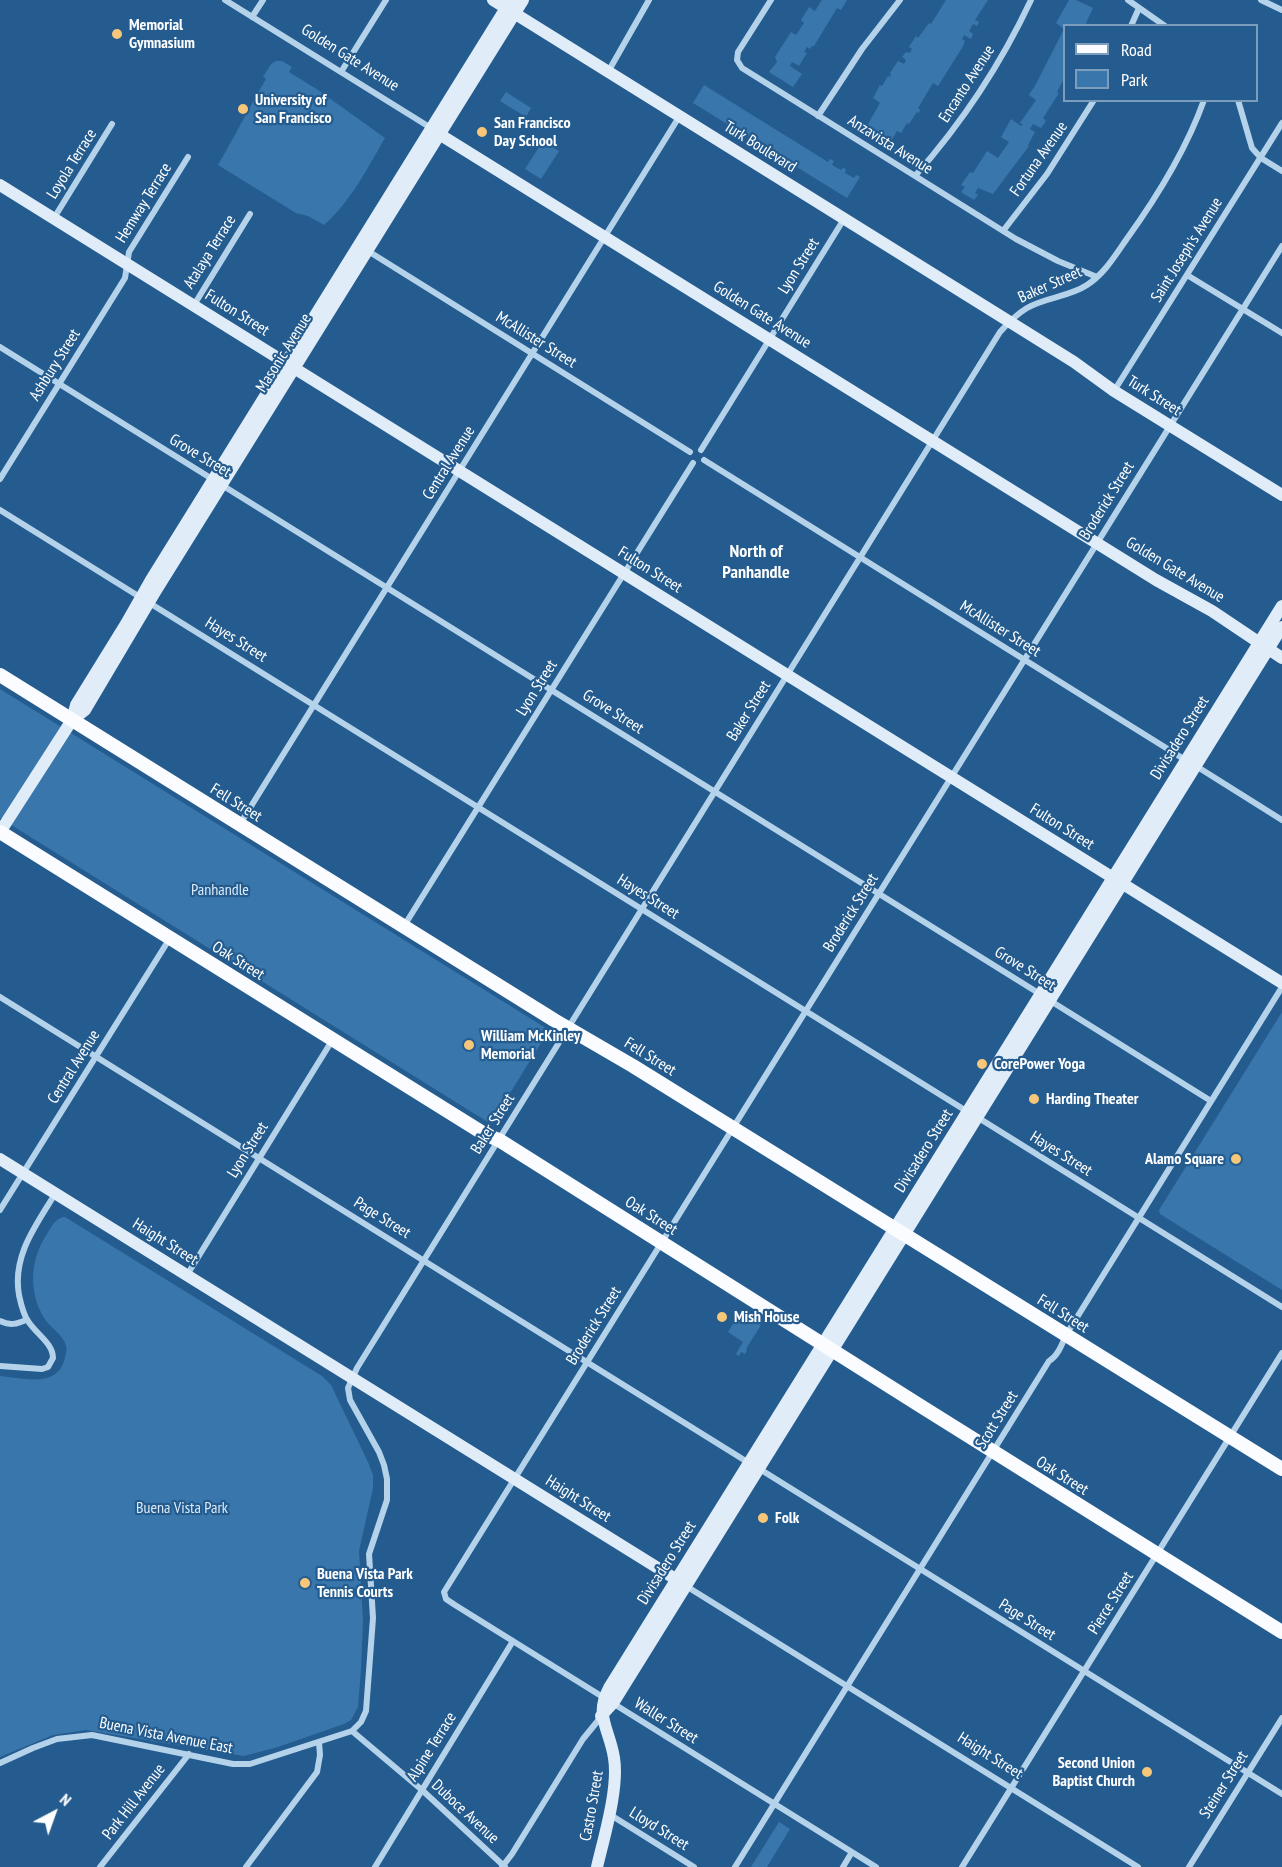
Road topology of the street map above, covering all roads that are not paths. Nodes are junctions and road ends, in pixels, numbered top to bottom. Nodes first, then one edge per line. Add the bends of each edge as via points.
1 (225, 0) edge
2 (262, 0) edge
3 (386, 0) edge
4 (493, 0) edge
5 (523, 0) edge
6 (649, 0) edge
7 (771, 0) edge
8 (900, 0) edge
9 (1030, 0) edge
10 (1128, 0) edge
11 (1261, 0) edge
12 (511, 7) edge
13 (1139, 8) junction
14 (1282, 10) edge
15 (252, 17) junction
16 (1132, 24) edge
17 (1162, 24) edge
18 (341, 72) junction
19 (608, 72) junction
20 (1093, 102) edge
21 (1203, 102) edge
22 (1239, 102) edge
23 (680, 116) junction
24 (818, 116) junction
25 (1282, 123) edge
26 (112, 124) dead end
27 (436, 131) junction
28 (188, 157) dead end
29 (1260, 158) junction
30 (1282, 171) edge
31 (915, 176) junction
32 (0, 185) edge
33 (250, 214) dead end
34 (54, 219) junction
35 (844, 219) junction
36 (1003, 231) junction
37 (605, 237) junction
38 (1282, 246) edge
39 (367, 251) junction
40 (127, 264) junction
41 (1187, 274) junction
42 (1097, 277) junction
43 (194, 305) junction
44 (1243, 309) junction
45 (1011, 322) junction
46 (1282, 333) edge
47 (770, 339) junction
48 (0, 347) edge
49 (532, 354) junction
50 (290, 365) junction
51 (59, 384) junction
52 (1114, 391) junction
53 (1170, 426) junction
54 (933, 441) junction
55 (701, 450) junction
56 (690, 452) junction
57 (704, 460) junction
58 (693, 463) junction
59 (460, 471) junction
60 (0, 479) edge
61 (217, 482) junction
62 (1282, 495) edge
63 (0, 510) edge
64 (1097, 543) junction
65 (860, 558) junction
66 (624, 573) junction
67 (387, 588) junction
68 (145, 600) junction
69 (1282, 606) edge
70 (1282, 627) edge
71 (1263, 646) junction
72 (1282, 658) edge
73 (1024, 660) junction
74 (0, 675) edge
75 (788, 675) junction
76 (551, 690) junction
77 (314, 705) junction
78 (72, 720) junction
79 (1191, 763) junction
80 (951, 777) junction
81 (715, 792) junction
82 (478, 807) junction
83 (1282, 820) edge
84 (240, 825) junction
85 (0, 832) edge
86 (1118, 880) junction
87 (879, 894) junction
88 (642, 909) junction
89 (404, 927) junction
90 (170, 938) junction
91 (1282, 982) edge
92 (1282, 987) edge
93 (0, 997) edge
94 (1045, 997) junction
95 (806, 1011) junction
96 (569, 1027) junction
97 (333, 1039) junction
98 (96, 1056) junction
99 (1211, 1101) junction
100 (972, 1114) junction
101 (733, 1128) junction
102 (499, 1140) junction
103 (259, 1158) junction
104 (0, 1159) edge
105 (23, 1173) junction
106 (55, 1194) junction
107 (0, 1210) edge
108 (1138, 1218) junction
109 (899, 1231) junction
110 (662, 1243) junction
111 (424, 1260) junction
112 (187, 1275) junction
113 (1282, 1307) edge
114 (26, 1320) junction
115 (0, 1321) edge
116 (1066, 1335) junction
117 (827, 1347) junction
118 (1282, 1353) edge
119 (587, 1362) junction
120 (0, 1366) edge
121 (352, 1378) junction
122 (1230, 1437) junction
123 (993, 1452) junction
124 (754, 1466) junction
125 (1282, 1469) edge
126 (514, 1479) junction
127 (1157, 1554) junction
128 (920, 1569) junction
129 (681, 1583) junction
130 (444, 1596) joint
131 (1282, 1632) edge
132 (513, 1641) junction
133 (1084, 1671) junction
134 (847, 1686) junction
135 (608, 1700) junction
136 (601, 1716) junction
137 (1282, 1718) edge
138 (352, 1731) junction
139 (319, 1742) junction
140 (189, 1754) junction
141 (0, 1763) edge
142 (1248, 1773) junction
143 (1011, 1788) junction
144 (422, 1790) junction
145 (1282, 1794) edge
146 (774, 1804) junction
147 (609, 1814) junction
148 (852, 1852) junction
149 (100, 1867) edge
150 (246, 1867) edge
151 (375, 1867) edge
152 (503, 1867) edge
153 (597, 1867) edge
154 (694, 1867) edge
155 (735, 1867) edge
156 (843, 1867) edge
157 (876, 1867) edge
158 (962, 1867) edge
159 (1138, 1867) edge
160 (1189, 1867) edge

1 - 15 street, Golden Gate Avenue
2 - 15 street
3 - 18 street
4 - 12 main road, Turk Boulevard
5 - 12 main road, Masonic Avenue
6 - 19 street
7 - 24 street, Anzavista Avenue via 740,47 739,64
8 - 24 street
9 - 31 street, Encanto Avenue via 980,93
10 - 13 street
11 - 14 street
12 - 19 main road, Turk Boulevard
12 - 27 main road, Masonic Avenue
13 - 16 street
13 - 17 street
15 - 18 street, Golden Gate Avenue
18 - 27 street, Golden Gate Avenue
19 - 23 main road, Turk Boulevard
20 - 36 street, Fortuna Avenue via 1056,162
21 - 42 street, Baker Street via 1169,175
22 - 29 street via 1250,143
23 - 35 main road, Turk Boulevard
23 - 37 street, Central Avenue
24 - 31 street, Anzavista Avenue
25 - 29 street, Saint Joseph's Avenue
26 - 34 street, Loyola Terrace
27 - 37 main road, Golden Gate Avenue
27 - 39 main road, Masonic Avenue
27 - 50 main road, Masonic Avenue
28 - 40 street, Hemway Terrace via 129,252
29 - 30 street
29 - 41 street, Saint Joseph's Avenue
31 - 36 street, Anzavista Avenue
32 - 34 main road, Fulton Street
33 - 43 street, Atalaya Terrace
34 - 40 main road, Fulton Street
35 - 45 main road, Turk Boulevard
35 - 47 street, Lyon Street
36 - 42 street, Anzavista Avenue
37 - 47 main road, Golden Gate Avenue
37 - 49 street, Central Avenue
38 - 44 street, Broderick Street
39 - 49 street, McAllister Street
39 - 50 main road, Masonic Avenue
40 - 43 main road, Fulton Street
40 - 51 street, Ashbury Street via 125,278
41 - 44 street
41 - 52 street, Saint Joseph's Avenue
42 - 45 street, Baker Street via 1073,292 1029,307
43 - 50 main road, Fulton Street
44 - 46 street
44 - 53 street, Broderick Street
45 - 52 main road, Turk Street
45 - 54 street, Baker Street via 1000,333
47 - 54 main road, Golden Gate Avenue
47 - 55 street, Lyon Street
48 - 51 street, Grove Street
49 - 56 street, McAllister Street
49 - 59 street, Central Avenue
50 - 59 main road, Fulton Street
50 - 61 main road, Masonic Avenue
51 - 60 street, Ashbury Street
51 - 61 street, Grove Street
52 - 53 main road, Turk Street
53 - 62 main road, Turk Street
53 - 64 street, Broderick Street
54 - 64 main road, Golden Gate Avenue
54 - 65 street, Baker Street
55 - 56 street
55 - 57 street
56 - 58 street
57 - 58 street
57 - 65 street, McAllister Street
58 - 66 street, Lyon Street
59 - 66 main road, Fulton Street
59 - 67 street, Central Avenue
61 - 67 street, Grove Street
61 - 68 main road, Masonic Avenue
63 - 68 street, Hayes Street
64 - 71 main road, Golden Gate Avenue
64 - 73 street, Broderick Street
65 - 73 street, McAllister Street
65 - 75 street, Baker Street
66 - 75 main road, Fulton Street
66 - 76 street, Lyon Street
67 - 76 street, Grove Street
67 - 77 street, Central Avenue
68 - 77 street, Hayes Street
68 - 78 main road, Masonic Avenue via 76,705
69 - 71 main road, Divisadero Street
70 - 71 main road, Divisadero Street
71 - 72 main road, Golden Gate Avenue
71 - 79 main road, Divisadero Street
73 - 79 street, McAllister Street
73 - 80 street, Broderick Street
74 - 78 main road, Fell Street
75 - 80 main road, Fulton Street
75 - 81 street, Baker Street
76 - 81 street, Grove Street
76 - 82 street, Lyon Street
77 - 82 street, Hayes Street
77 - 84 street, Central Avenue
78 - 84 main road, Fell Street
78 - 85 main road, Masonic Avenue
79 - 83 street, McAllister Street
79 - 86 main road, Divisadero Street
80 - 86 main road, Fulton Street
80 - 87 street, Broderick Street
81 - 87 street, Grove Street
81 - 88 street, Baker Street
82 - 88 street, Hayes Street
82 - 89 street, Lyon Street
84 - 89 main road, Fell Street
85 - 90 main road, Oak Street
86 - 91 main road, Fulton Street
86 - 94 main road, Divisadero Street
87 - 94 street, Grove Street
87 - 95 street, Broderick Street
88 - 95 street, Hayes Street
88 - 96 street, Baker Street
89 - 96 main road, Fell Street
90 - 97 main road, Oak Street
90 - 98 street, Central Avenue
92 - 99 street, Scott Street
93 - 98 street, Page Street
94 - 99 street, Grove Street
94 - 100 main road, Divisadero Street
95 - 100 street, Hayes Street
95 - 101 street, Broderick Street
96 - 101 main road, Fell Street
96 - 102 street, Baker Street
97 - 102 main road, Oak Street
97 - 103 street, Lyon Street
98 - 103 street, Page Street
98 - 105 street, Central Avenue
99 - 108 street, Scott Street
100 - 108 street, Hayes Street
100 - 109 main road, Divisadero Street
101 - 109 main road, Fell Street
101 - 110 street, Broderick Street
102 - 110 main road, Oak Street
102 - 111 street, Baker Street
103 - 111 street, Page Street
103 - 112 street, Lyon Street
104 - 105 main road, Haight Street
105 - 106 main road, Haight Street
105 - 107 street, Central Avenue
106 - 112 main road, Haight Street
106 - 114 street via 26,1242 19,1265 19,1290
108 - 113 street, Hayes Street
108 - 116 street, Scott Street
109 - 116 main road, Fell Street
109 - 117 main road, Divisadero Street
110 - 117 main road, Oak Street
110 - 119 street, Broderick Street
111 - 119 street, Page Street
111 - 121 street, Baker Street
112 - 121 main road, Haight Street
114 - 115 street via 16,1325
114 - 120 street via 51,1348 51,1363 42,1369
116 - 122 main road, Fell Street
116 - 123 street, Scott Street
117 - 123 main road, Oak Street
117 - 124 main road, Divisadero Street
118 - 122 street, Pierce Street
119 - 124 street, Page Street
119 - 126 street, Broderick Street
121 - 126 main road, Haight Street
121 - 138 street via 348,1388 350,1400 379,1452 387,1479 387,1500 369,1554 373,1618 366,1711
122 - 125 main road, Fell Street
122 - 127 street, Pierce Street
123 - 127 main road, Oak Street
123 - 128 street, Scott Street
124 - 128 street, Page Street
124 - 129 main road, Divisadero Street
126 - 129 main road, Haight Street
126 - 130 street, Broderick Street
127 - 131 main road, Oak Street
127 - 133 street, Pierce Street
128 - 133 street, Page Street
128 - 134 street, Scott Street
129 - 134 street, Haight Street
129 - 135 main road, Divisadero Street
130 - 132 street, Waller Street
132 - 135 street, Waller Street
132 - 144 street, Alpine Terrace
133 - 142 street, Page Street
133 - 143 street, Pierce Street
134 - 143 street, Haight Street
134 - 146 street, Scott Street
135 - 136 main road, Divisadero Street
135 - 146 street, Waller Street
136 - 147 main road, Castro Street via 615,1766
136 - 152 street, Divisadero Street
137 - 142 street, Steiner Street
138 - 139 street, Buena Vista Avenue East
138 - 144 street, Duboce Avenue
139 - 140 street, Buena Vista Avenue East via 250,1764
139 - 150 street via 317,1772
140 - 141 street, Buena Vista Avenue East via 92,1735 57,1739
140 - 149 street, Park Hill Avenue
142 - 145 street, Page Street
142 - 160 street, Steiner Street
143 - 158 street, Pierce Street
143 - 159 street, Haight Street
144 - 151 street, Alpine Terrace
144 - 152 street, Duboce Avenue
146 - 148 street, Waller Street
146 - 155 street, Scott Street
147 - 153 main road, Castro Street
147 - 154 street, Lloyd Street
148 - 156 street
148 - 157 street, Waller Street

